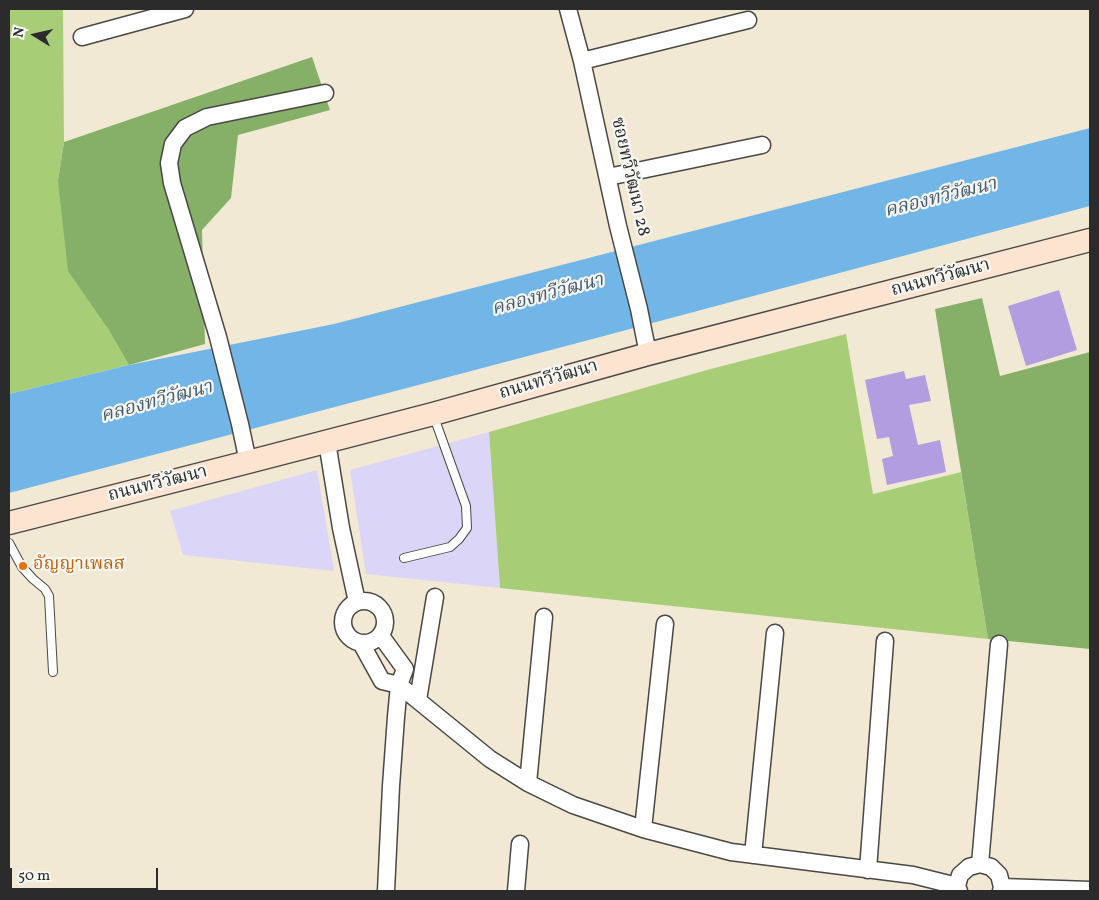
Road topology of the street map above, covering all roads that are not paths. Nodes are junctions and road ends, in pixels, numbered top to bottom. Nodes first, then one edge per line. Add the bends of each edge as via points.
1 (185, 9) edge
2 (568, 9) edge
3 (131, 16) edge
4 (748, 20) dead end
5 (82, 37) dead end
6 (582, 61) junction
7 (325, 93) dead end
8 (762, 145) dead end
9 (608, 177) junction
10 (1090, 240) edge
11 (648, 354) junction
12 (433, 414) junction
13 (327, 442) junction
14 (248, 462) junction
15 (9, 523) edge
16 (9, 543) edge
17 (404, 558) dead end
18 (435, 597) dead end
19 (357, 602) junction
20 (544, 617) dead end
21 (665, 624) dead end
22 (775, 634) dead end
23 (381, 636) junction
24 (885, 641) dead end
25 (361, 643) junction
26 (999, 644) dead end
27 (53, 672) dead end
28 (399, 685) junction
29 (418, 700) junction
30 (528, 783) junction
31 (643, 829) junction
32 (520, 844) dead end
33 (753, 855) junction
34 (980, 864) junction
35 (868, 870) junction
36 (1090, 886) edge
37 (958, 889) edge
38 (1001, 889) edge
39 (386, 891) edge
40 (516, 891) edge

1 - 3 street
2 - 6 street, ซอยทวีวัฒนา 28
3 - 5 street
4 - 6 street
6 - 9 street, ซอยทวีวัฒนา 28
7 - 14 street via 208,117 186,128 173,144 169,163 172,183 218,337
8 - 9 street
9 - 11 street, ซอยทวีวัฒนา 28
10 - 11 main road, ถนนทวีวัฒนา
11 - 12 main road, ถนนทวีวัฒนา
12 - 13 main road, ถนนทวีวัฒนา
12 - 17 lane via 466,506 467,528 450,547
13 - 14 main road, ถนนทวีวัฒนา
13 - 19 street
14 - 15 main road, ถนนทวีวัฒนา
16 - 27 lane via 22,567 49,596
18 - 29 street
19 - 23 street via 368,600 382,610 386,620
19 - 25 street via 346,611 343,624 349,637
20 - 30 street
21 - 31 street
22 - 33 street
23 - 25 street via 372,642
23 - 28 street via 405,669
24 - 35 street
25 - 28 street via 382,681
26 - 34 street
28 - 29 street
28 - 39 street
29 - 30 street via 490,759
30 - 31 street via 573,805
31 - 33 street
32 - 40 street
33 - 35 street
34 - 37 street via 969,867 960,875
34 - 38 street via 991,867 999,875
35 - 37 street via 913,875
36 - 38 street

